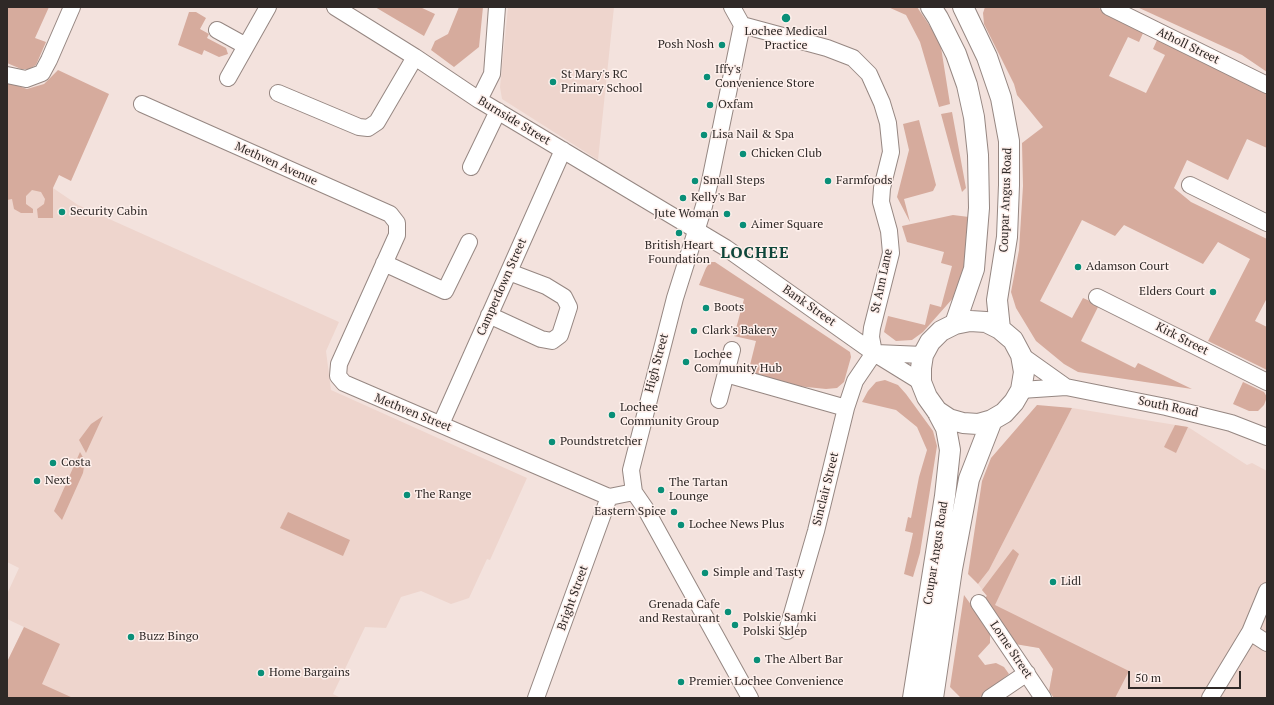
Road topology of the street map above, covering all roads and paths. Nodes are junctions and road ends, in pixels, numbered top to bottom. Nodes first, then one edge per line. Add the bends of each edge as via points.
1 (72, 7) edge
2 (268, 7) edge
3 (335, 7) edge
4 (497, 7) edge
5 (732, 7) edge
6 (931, 7) edge
7 (963, 7) edge
8 (1109, 7) edge
9 (742, 25) junction
10 (217, 30) dead end
11 (246, 46) junction
12 (416, 57) junction
13 (7, 75) edge
14 (228, 78) dead end
15 (1267, 85) edge
16 (278, 92) dead end
17 (479, 100) junction
18 (142, 104) dead end
19 (498, 111) junction
20 (563, 150) junction
21 (471, 167) dead end
22 (1190, 185) dead end
23 (1267, 223) edge
24 (697, 230) junction
25 (397, 235) joint
26 (469, 242) dead end
27 (384, 263) junction
28 (508, 272) junction
29 (1097, 297) dead end
30 (489, 315) junction
31 (955, 324) junction
32 (1000, 329) junction
33 (732, 350) dead end
34 (874, 352) junction
35 (923, 355) junction
36 (1021, 355) junction
37 (726, 374) junction
38 (921, 382) junction
39 (1267, 382) edge
40 (1066, 387) junction
41 (1021, 390) junction
42 (719, 400) dead end
43 (846, 408) junction
44 (937, 410) junction
45 (992, 420) junction
46 (441, 424) junction
47 (1265, 432) edge
48 (634, 492) junction
49 (609, 497) junction
50 (1267, 591) edge
51 (980, 603) dead end
52 (787, 630) dead end
53 (1250, 632) junction
54 (1267, 643) edge
55 (1026, 673) junction
56 (536, 698) edge
57 (750, 698) edge
58 (912, 698) edge
59 (933, 698) edge
60 (990, 698) edge
61 (1042, 698) edge
62 (1210, 698) edge

1 - 13 street via 42,73 26,79
2 - 11 street
3 - 12 street, Burnside Street
4 - 17 street via 492,74
5 - 9 street
6 - 31 main road via 956,54 966,85 974,117 978,155 979,208 974,269
7 - 32 main road, Coupar Angus Road via 1001,98 1008,141 1007,237 997,300
8 - 15 street, Atholl Street
9 - 24 street, High Street via 710,181
9 - 34 street, St Ann Lane via 827,48 853,58 869,74 888,123 891,152 881,202 889,231 891,252 872,328
10 - 11 street
11 - 14 street
12 - 16 street via 377,122 368,128 359,127
12 - 17 street, Burnside Street
17 - 19 street, Burnside Street
18 - 25 street, Methven Avenue via 390,214 397,223
19 - 20 street, Burnside Street
19 - 21 street
20 - 24 street, Burnside Street
20 - 28 street, Camperdown Street
22 - 23 street
24 - 34 street, Bank Street
24 - 48 street, High Street via 675,298 632,462
25 - 27 street, Methven Street
26 - 27 street via 445,291
27 - 46 street, Methven Street via 339,364 338,376 344,383 389,404
28 - 30 street, Camperdown Street
28 - 30 street via 546,286 564,297 569,307 560,334 552,341 541,339
29 - 39 street, Kirk Street
30 - 46 street, Camperdown Street
31 - 32 main road, Coupar Angus Road via 970,321 986,322
31 - 35 main road, Coupar Angus Road via 941,331 930,342
32 - 36 main road, Coupar Angus Road via 1012,340
33 - 37 street
34 - 35 street
34 - 38 street, Bank Street
34 - 43 street, Sinclair Street via 855,381
35 - 38 main road, Coupar Angus Road
36 - 40 street, South Road
36 - 41 main road, Coupar Angus Road via 1024,372
37 - 42 street
37 - 43 street
38 - 44 main road, Coupar Angus Road via 927,397
40 - 41 street, South Road
40 - 47 street, South Road via 1202,414
41 - 45 main road, Coupar Angus Road via 1004,413
43 - 52 street, Sinclair Street via 816,531
44 - 45 main road, Coupar Angus Road via 949,419 963,423 978,424
44 - 58 main road, Coupar Angus Road via 946,428 950,450 945,496
45 - 59 main road, Coupar Angus Road via 969,479 952,569
46 - 49 street, Methven Street
48 - 49 street
48 - 57 street, High Street
49 - 56 street, Bright Street
50 - 53 street
51 - 55 street, Lorne Street
53 - 54 street
53 - 62 street
55 - 60 street
55 - 61 street, Lorne Street

